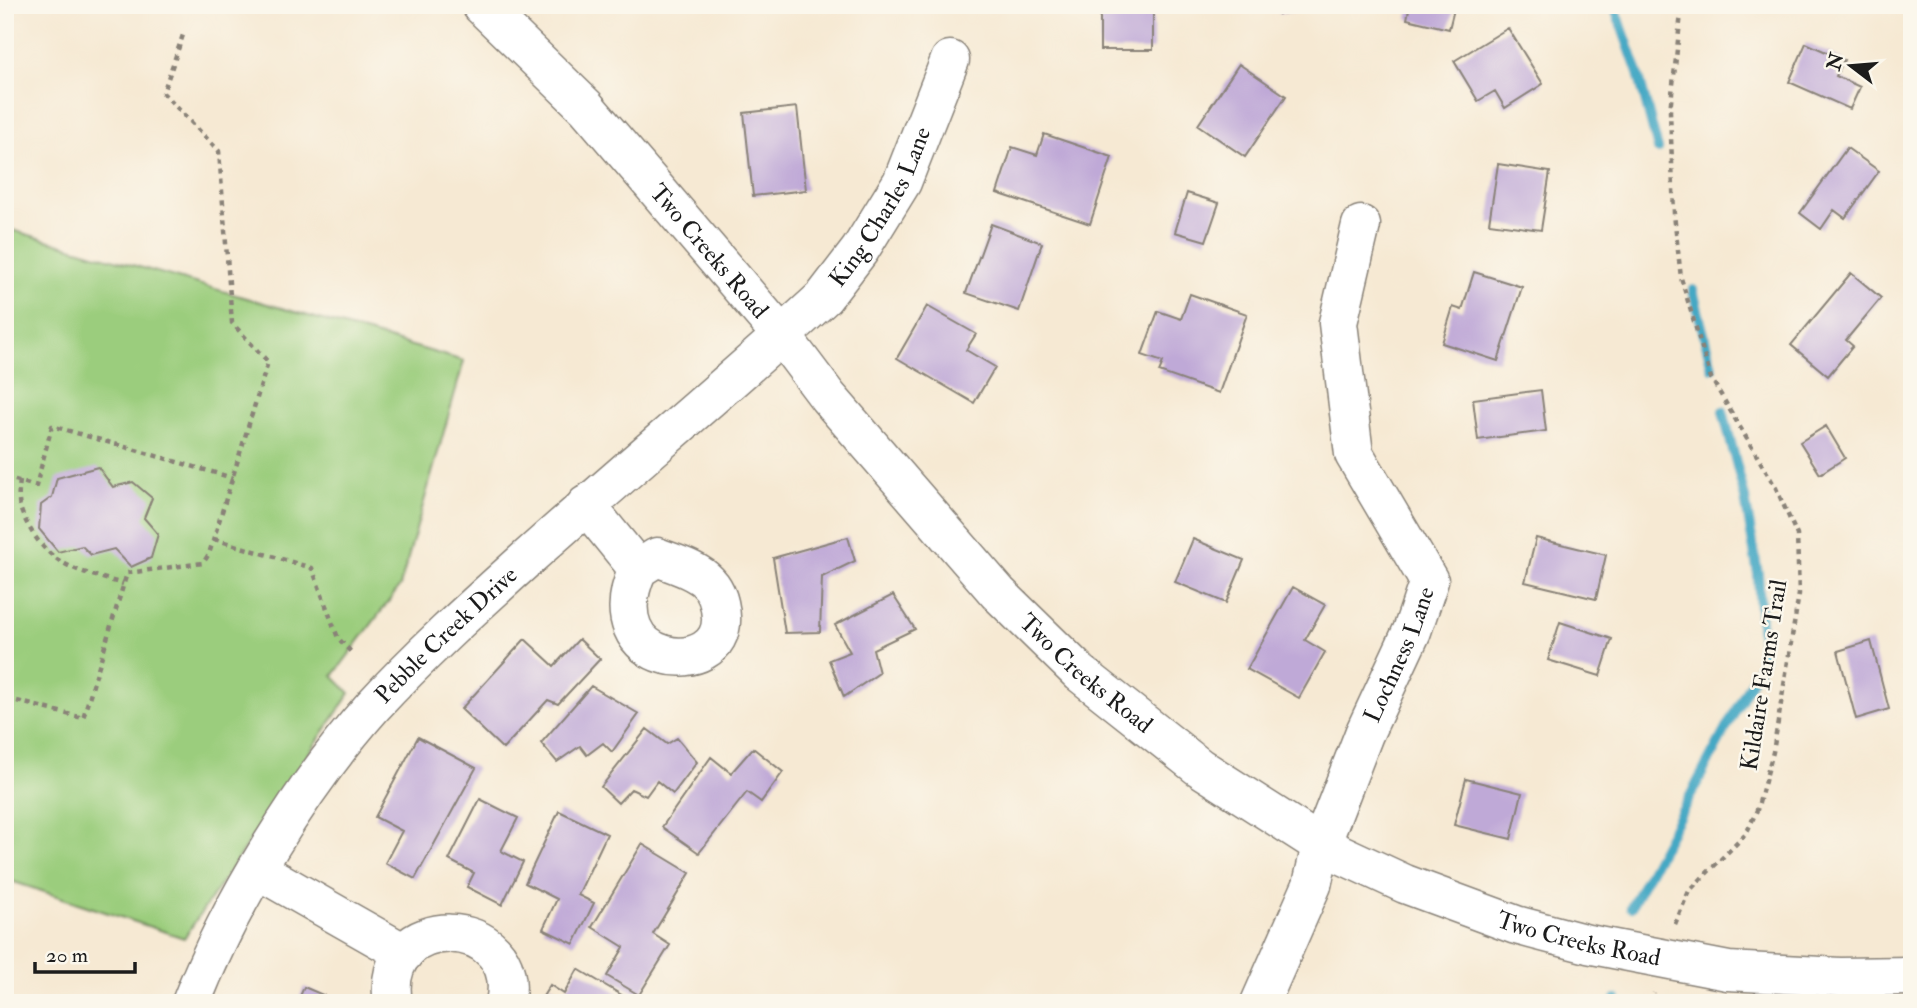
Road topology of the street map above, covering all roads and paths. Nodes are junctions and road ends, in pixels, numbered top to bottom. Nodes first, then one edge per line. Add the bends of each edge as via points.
1 (481, 5) edge
2 (1682, 5) edge
3 (183, 35) dead end
4 (950, 60) dead end
5 (1361, 225) dead end
6 (782, 336) junction
7 (5, 477) edge
8 (233, 478) junction
9 (20, 481) junction
10 (586, 505) junction
11 (214, 539) junction
12 (638, 569) dead end
13 (123, 584) junction
14 (351, 652) dead end
15 (16, 701) dead end
16 (1321, 845) junction
17 (258, 870) junction
18 (1674, 927) dead end
19 (404, 953) junction
20 (1912, 976) edge
21 (1654, 993) dead end
22 (191, 1003) edge
23 (393, 1003) edge
24 (505, 1003) edge
25 (1260, 1003) edge
26 (1652, 1003) edge

1 - 6 street, Two Creeks Road via 586,107
2 - 18 path, Kildaire Farms Trail via 1670,111 1681,278 1711,378 1776,488 1797,535 1799,594 1773,752 1757,810 1746,834 1689,891
3 - 8 path via 163,93 219,151 232,323 268,362
4 - 6 street, King Charles Lane via 902,183 824,297
5 - 16 street, Lochness Lane via 1338,323 1354,454 1429,581
6 - 10 street, Pebble Creek Drive
6 - 16 street, Two Creeks Road via 828,397 999,593 1080,673 1199,767
7 - 9 path
8 - 9 path via 52,426 36,486
8 - 11 path
9 - 13 path via 16,505 41,546 59,563
10 - 12 street
10 - 17 street, Pebble Creek Drive via 466,613 372,708 315,782
11 - 13 path via 203,563 127,573
11 - 14 path via 312,568 338,639
13 - 15 path via 83,718
16 - 20 street, Two Creeks Road via 1450,902 1588,944 1728,971
16 - 25 street via 1312,885
17 - 19 street
17 - 22 street, Pebble Creek Drive
19 - 23 street via 394,970
19 - 24 street via 435,933 470,936 498,959 505,976
21 - 26 path

